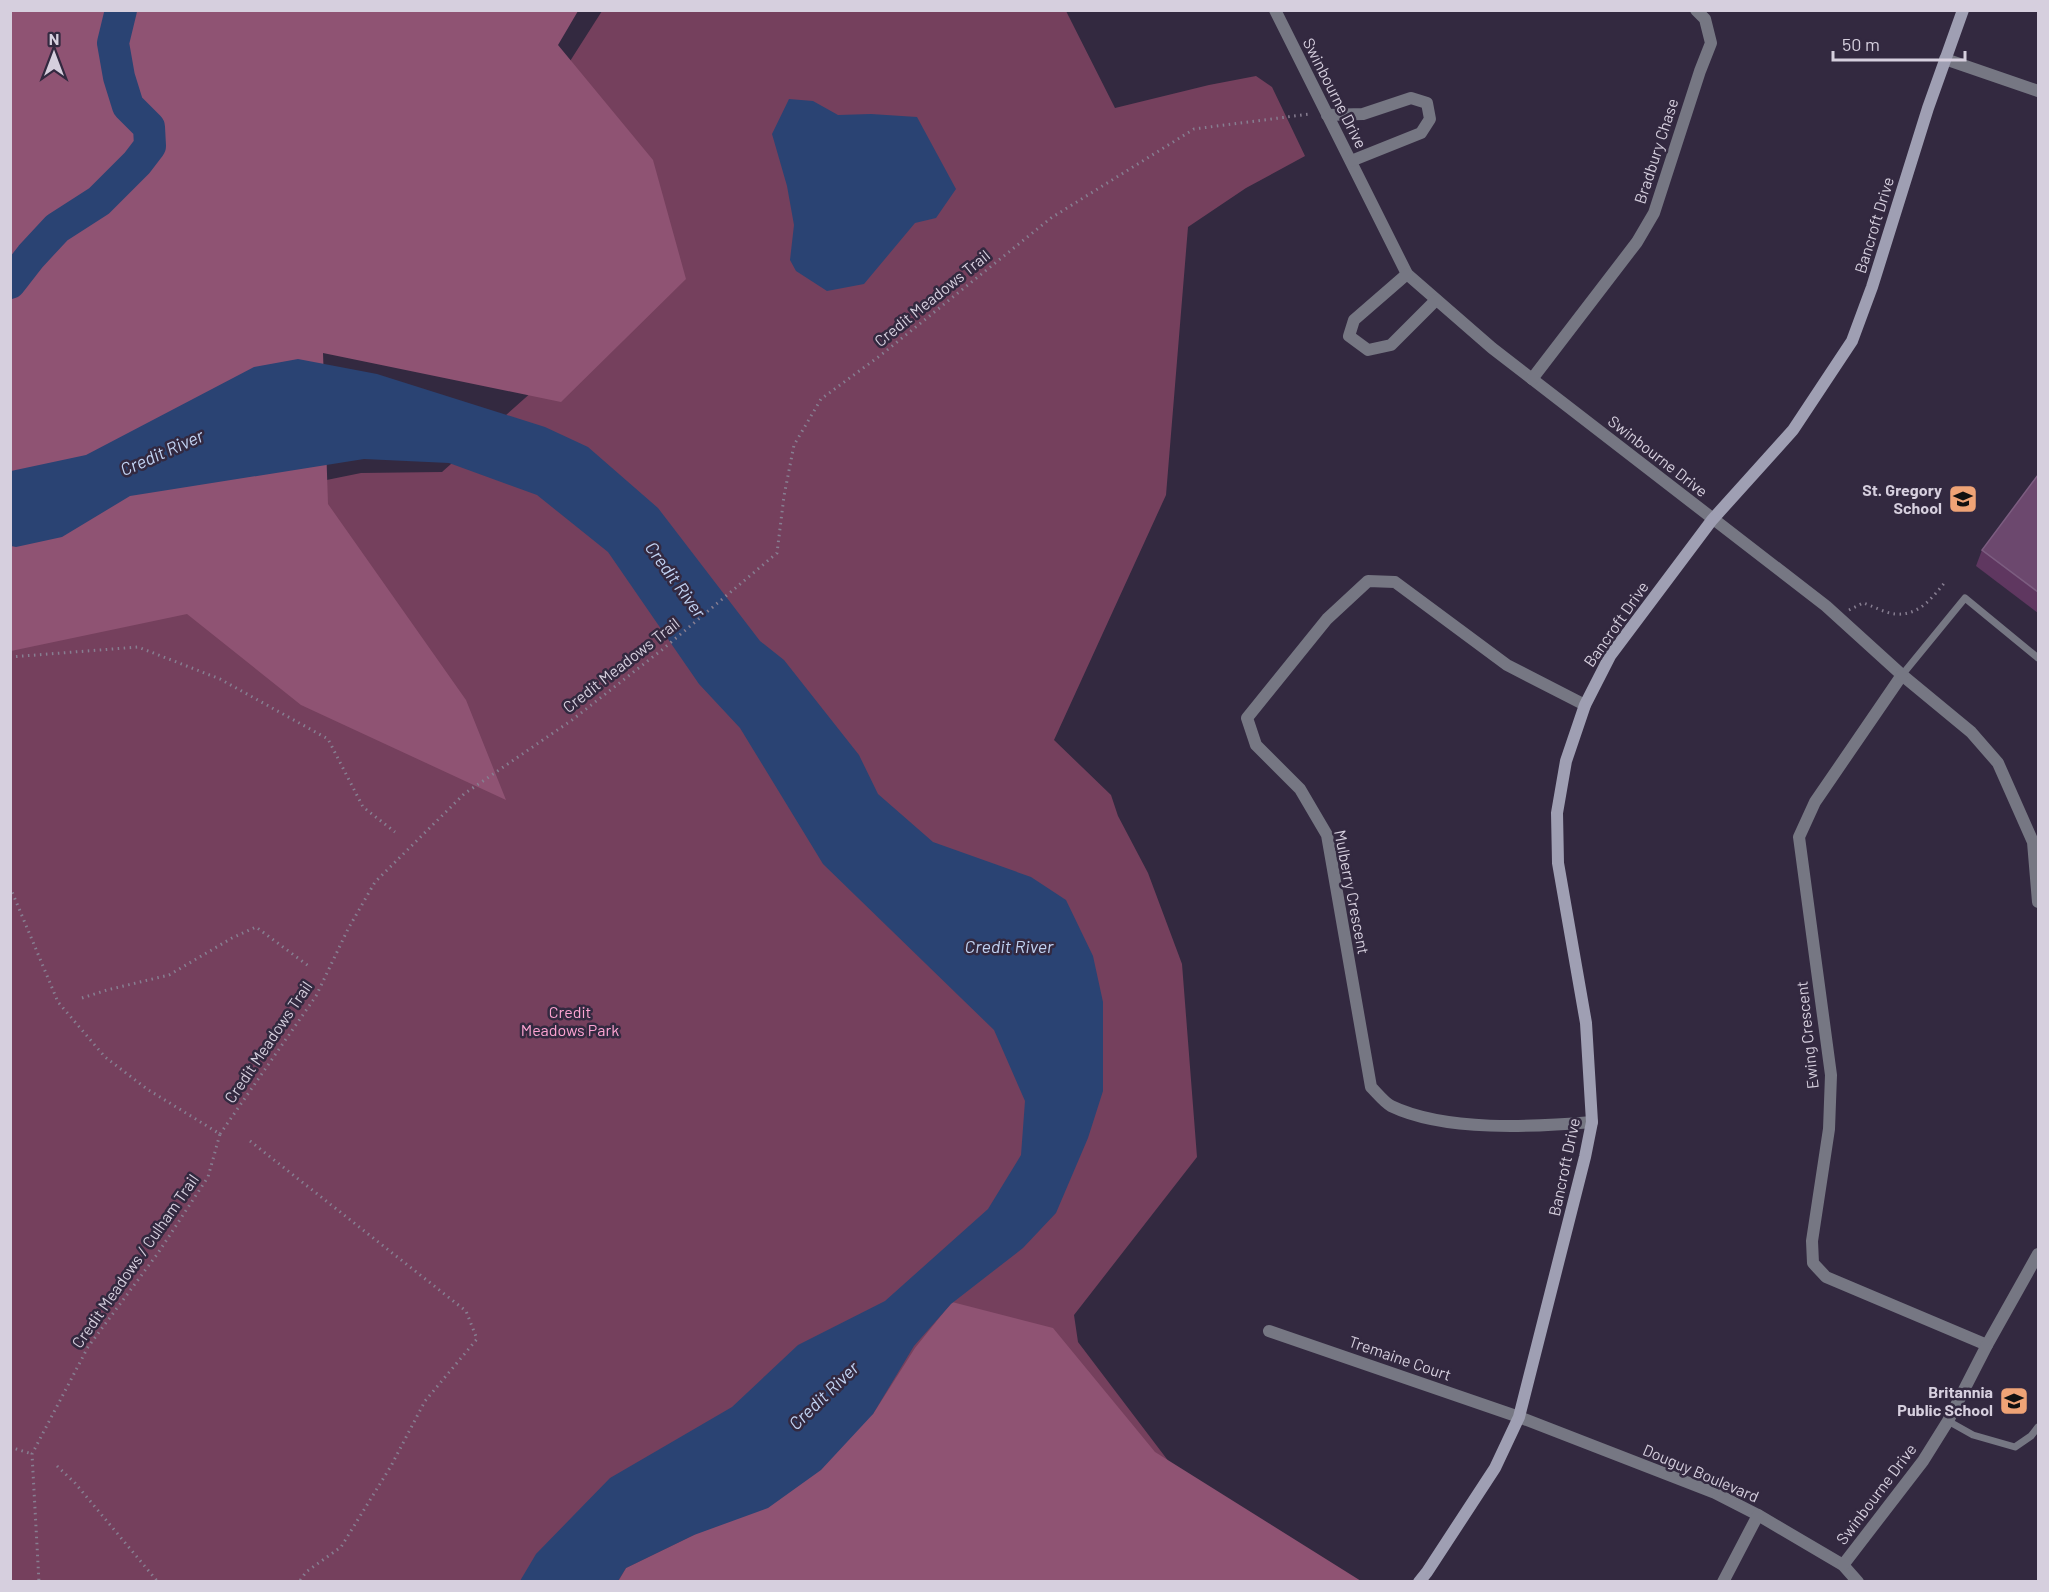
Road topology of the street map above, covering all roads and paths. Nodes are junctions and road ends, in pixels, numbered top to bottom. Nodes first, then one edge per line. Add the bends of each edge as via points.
1 (1275, 10) edge
2 (1696, 10) edge
3 (1963, 10) edge
4 (1945, 59) junction
5 (2038, 92) edge
6 (1327, 115) junction
7 (1351, 161) junction
8 (1407, 274) junction
9 (1436, 300) junction
10 (1532, 379) junction
11 (1712, 520) junction
12 (1946, 581) dead end
13 (1837, 616) junction
14 (10, 657) edge
15 (2038, 658) edge
16 (1902, 675) junction
17 (1585, 705) junction
18 (395, 832) dead end
19 (2036, 841) edge
20 (10, 887) edge
21 (2038, 902) edge
22 (310, 967) dead end
23 (82, 998) dead end
24 (1592, 1122) junction
25 (220, 1134) junction
26 (250, 1141) dead end
27 (2038, 1254) edge
28 (1269, 1331) dead end
29 (1987, 1345) junction
30 (1519, 1417) junction
31 (1948, 1421) junction
32 (2038, 1427) edge
33 (10, 1447) edge
34 (32, 1454) junction
35 (57, 1466) dead end
36 (1758, 1515) junction
37 (1843, 1565) junction
38 (39, 1581) edge
39 (158, 1581) edge
40 (299, 1581) edge
41 (1419, 1581) edge
42 (1723, 1581) edge
43 (1858, 1581) edge

1 - 6 street, Swinbourne Drive
2 - 10 street, Bradbury Chase via 1705,19 1711,43 1654,213 1637,242
3 - 4 street, Bancroft Drive
4 - 5 street
4 - 11 street, Bancroft Drive via 1852,341 1793,430
6 - 7 street, Swinbourne Drive
6 - 7 street via 1363,114 1411,98 1427,103 1430,119 1421,133
6 - 25 path, Credit Meadows Trail via 1276,117 1194,129 1052,218 821,399 795,445 777,553 572,720 464,794 375,882 316,996
7 - 8 street, Swinbourne Drive
8 - 9 street, Swinbourne Drive
8 - 9 street via 1354,320 1349,336 1368,350 1391,345
9 - 10 street, Swinbourne Drive
10 - 11 street, Swinbourne Drive
11 - 13 street, Swinbourne Drive
11 - 17 street, Bancroft Drive via 1610,656
12 - 13 path via 1929,602 1912,612 1893,614 1863,603
13 - 16 street, Swinbourne Drive
14 - 18 path via 138,647 220,679 328,739 363,807
15 - 16 lane via 1965,598
16 - 19 street, Swinbourne Drive via 1971,732 1998,763
16 - 29 street, Ewing Crescent via 1815,802 1799,837 1831,1075 1829,1129 1812,1241 1813,1263 1826,1277
17 - 24 street, Bancroft Drive via 1566,761 1557,813 1558,863 1586,1023
17 - 24 street, Mulberry Crescent via 1507,664 1395,582 1368,581 1327,619 1247,718 1256,745 1300,789 1327,835 1371,1087 1390,1105 1428,1118 1473,1125
19 - 21 street, Swinbourne Drive
20 - 25 path via 64,1010 105,1057 147,1089
22 - 23 path via 256,927 169,975
24 - 30 street, Bancroft Drive
25 - 34 path, Credit Meadows / Culham Trail via 208,1177 88,1347
26 - 40 path via 466,1311 477,1339 425,1401 341,1547
27 - 29 street, Swinbourne Drive
28 - 30 street, Tremaine Court
29 - 31 street, Swinbourne Drive
30 - 36 street, Douguy Boulevard via 1715,1494
30 - 41 street, Bancroft Drive via 1495,1468
31 - 32 lane via 1973,1435 2015,1447
31 - 37 street, Swinbourne Drive via 1923,1461
33 - 34 path
34 - 38 path
35 - 39 path
36 - 37 street, Douguy Boulevard
36 - 42 street
37 - 43 street, Douguy Boulevard

